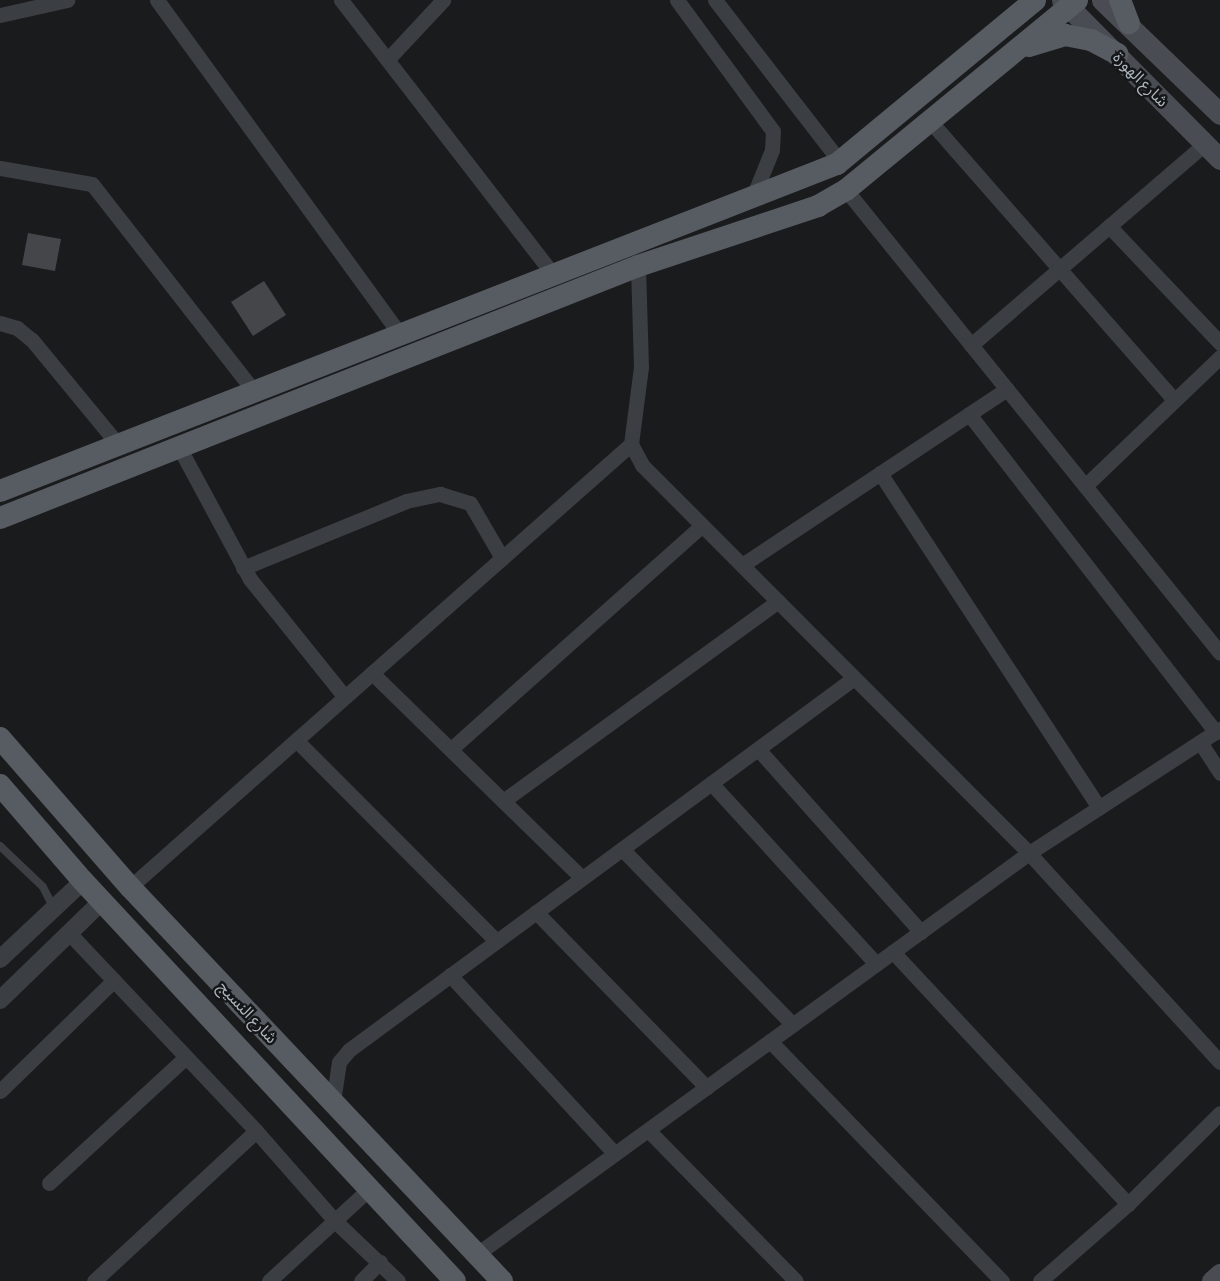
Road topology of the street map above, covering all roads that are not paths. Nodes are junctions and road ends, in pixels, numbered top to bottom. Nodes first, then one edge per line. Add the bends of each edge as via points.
1 (67, 0) edge
2 (157, 0) edge
3 (341, 0) edge
4 (443, 0) edge
5 (677, 0) edge
6 (715, 0) edge
7 (1019, 0) edge
8 (1035, 0) edge
9 (1102, 0) edge
10 (1120, 0) edge
11 (1069, 2) edge
12 (0, 15) edge
13 (1129, 23) junction
14 (1006, 25) junction
15 (1014, 52) junction
16 (1117, 54) junction
17 (388, 59) junction
18 (1220, 114) edge
19 (930, 121) junction
20 (1205, 144) junction
21 (1220, 159) edge
22 (840, 162) junction
23 (0, 168) edge
24 (786, 185) junction
25 (846, 190) junction
26 (760, 195) junction
27 (790, 216) junction
28 (1109, 226) junction
29 (638, 266) junction
30 (1060, 268) junction
31 (552, 273) junction
32 (0, 322) edge
33 (400, 334) junction
34 (1220, 343) edge
35 (971, 345) junction
36 (1220, 357) edge
37 (333, 360) junction
38 (344, 382) junction
39 (1007, 389) junction
40 (253, 390) junction
41 (1174, 400) junction
42 (969, 414) junction
43 (117, 443) junction
44 (631, 444) junction
45 (179, 447) junction
46 (880, 474) junction
47 (1085, 486) junction
48 (0, 490) edge
49 (0, 518) edge
50 (702, 525) junction
51 (502, 558) junction
52 (742, 566) junction
53 (243, 568) junction
54 (778, 601) junction
55 (1220, 653) edge
56 (372, 673) junction
57 (854, 678) junction
58 (345, 697) junction
59 (1218, 730) edge
60 (0, 738) edge
61 (296, 740) junction
62 (1200, 742) junction
63 (451, 749) junction
64 (758, 749) junction
65 (1220, 773) edge
66 (711, 783) junction
67 (0, 785) edge
68 (503, 801) junction
69 (1099, 808) junction
70 (0, 846) edge
71 (622, 849) junction
72 (1029, 853) junction
73 (582, 878) junction
74 (83, 881) junction
75 (130, 887) junction
76 (102, 901) junction
77 (54, 908) junction
78 (536, 912) junction
79 (921, 932) junction
80 (69, 933) junction
81 (496, 942) junction
82 (893, 952) junction
83 (0, 959) edge
84 (876, 964) junction
85 (450, 975) junction
86 (114, 980) junction
87 (0, 1000) edge
88 (793, 1025) junction
89 (770, 1041) junction
90 (186, 1057) junction
91 (1220, 1062) edge
92 (706, 1088) junction
93 (0, 1091) edge
94 (333, 1102) junction
95 (1220, 1113) edge
96 (648, 1130) junction
97 (256, 1131) junction
98 (615, 1154) junction
99 (49, 1183) dead end
100 (368, 1190) junction
101 (1128, 1204) junction
102 (335, 1221) junction
103 (477, 1254) junction
104 (380, 1262) junction
105 (1220, 1274) edge
106 (94, 1281) edge
107 (269, 1281) edge
108 (361, 1281) edge
109 (398, 1281) edge
110 (455, 1281) edge
111 (502, 1281) edge
112 (796, 1281) edge
113 (1002, 1281) edge
114 (1040, 1281) edge
115 (1212, 1281) edge

1 - 12 street
2 - 33 street
3 - 17 street
4 - 17 street
5 - 26 street via 773,131 772,150 757,187
6 - 22 street
7 - 14 main road
8 - 14 main road
9 - 13 main road, شارع الهورة
10 - 13 main road
11 - 15 main road
11 - 16 main road, شارع الهورة
13 - 18 main road, شارع الهورة
14 - 22 main road
15 - 16 main road via 1065,35 1091,40
15 - 19 main road
16 - 20 main road, شارع الهورة
17 - 31 street
19 - 25 main road
19 - 30 street
20 - 21 main road, شارع الهورة
20 - 28 street
22 - 24 main road
23 - 40 street via 92,184
24 - 26 main road
24 - 27 main road
25 - 27 main road
25 - 35 street
26 - 31 main road
27 - 29 main road
28 - 30 street
28 - 34 street
29 - 38 main road
29 - 44 street via 641,367
30 - 35 street
30 - 41 street
31 - 33 main road
32 - 43 street via 17,328 32,340
33 - 37 main road
35 - 39 street
36 - 41 street
37 - 38 main road
37 - 40 main road
38 - 45 main road
39 - 42 street
39 - 47 street
40 - 43 main road
41 - 47 street
42 - 46 street
42 - 59 street
43 - 48 main road
44 - 50 street via 642,465
44 - 51 street
45 - 49 main road
45 - 53 street
46 - 52 street
46 - 69 street
47 - 55 street
50 - 52 street
50 - 63 street
51 - 53 street via 470,503 440,494 406,501
51 - 56 street
52 - 54 street
53 - 58 street
54 - 57 street
54 - 68 street
56 - 58 street
56 - 63 street
57 - 64 street
57 - 72 street
58 - 61 street
59 - 62 street
60 - 75 main road, شارع النسيج
61 - 75 street
61 - 81 street
62 - 65 street
62 - 69 street
63 - 68 street
64 - 66 street
64 - 79 street
66 - 71 street
66 - 84 street
67 - 74 main road, شارع النسيج
68 - 73 street
69 - 72 street
70 - 77 lane via 43,887
71 - 73 street
71 - 88 street
72 - 79 street
72 - 91 street
73 - 78 street
74 - 76 main road, شارع النسيج
74 - 77 street
75 - 94 main road, شارع النسيج
76 - 80 street
76 - 100 main road, شارع النسيج
77 - 83 street
78 - 81 street
78 - 92 street
79 - 82 street
80 - 86 street
80 - 87 street
81 - 85 street
82 - 84 street
82 - 101 street
84 - 88 street
85 - 94 street via 349,1050 339,1062
85 - 98 street
86 - 90 street
86 - 93 street
88 - 89 street
89 - 92 street
89 - 113 street
90 - 97 street
90 - 99 street
92 - 96 street
94 - 103 main road, شارع النسيج
95 - 101 street
96 - 98 street
96 - 112 street
97 - 102 street
97 - 106 street
98 - 103 street
100 - 102 street
100 - 110 main road, شارع النسيج
101 - 114 street
102 - 104 street
102 - 107 street
103 - 111 main road, شارع النسيج
104 - 108 street
104 - 109 street
105 - 115 main road

